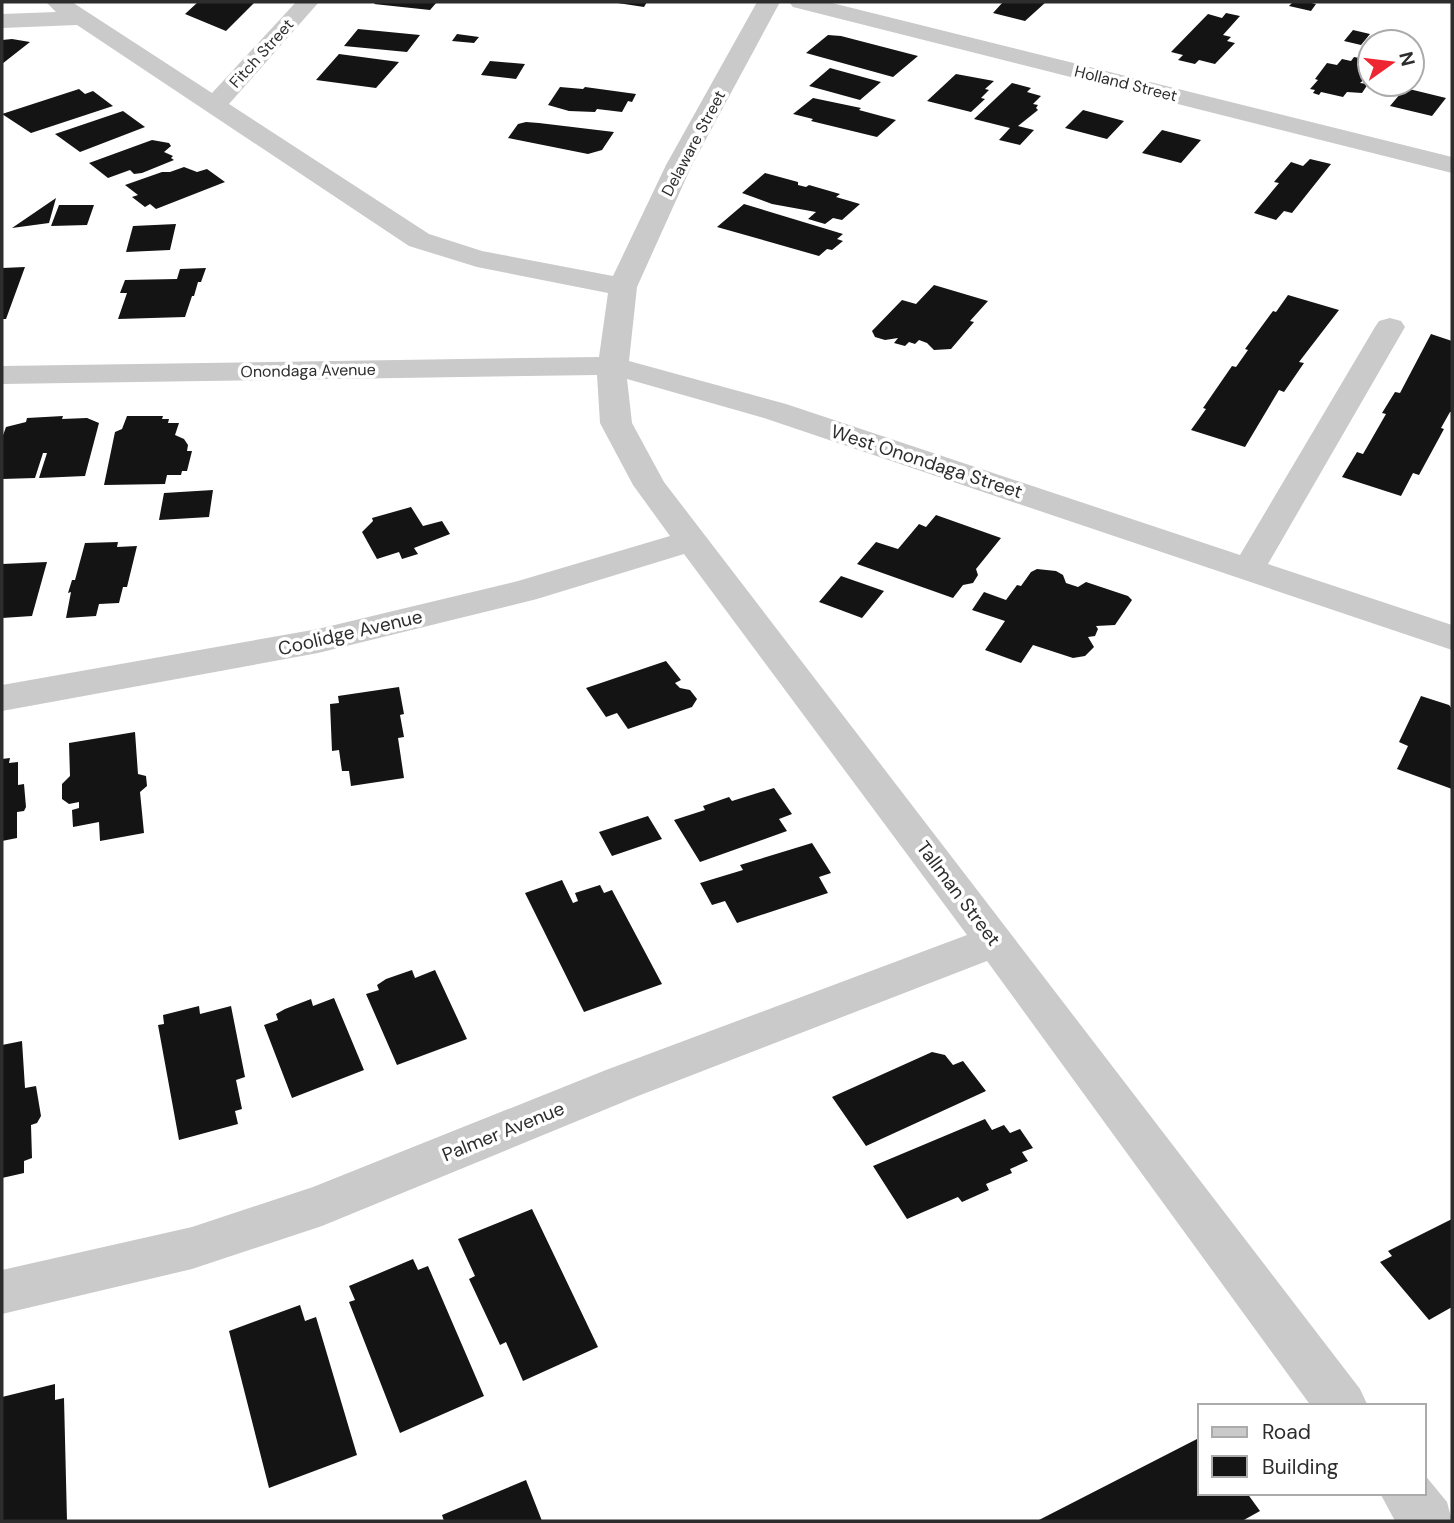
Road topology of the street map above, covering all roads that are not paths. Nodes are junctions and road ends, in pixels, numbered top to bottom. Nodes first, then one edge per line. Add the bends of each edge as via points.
1 (57, 2) edge
2 (307, 2) edge
3 (769, 2) edge
4 (801, 2) edge
5 (83, 18) junction
6 (2, 21) edge
7 (214, 105) junction
8 (1452, 165) edge
9 (624, 287) junction
10 (1390, 327) dead end
11 (615, 366) junction
12 (2, 375) edge
13 (693, 540) junction
14 (1249, 568) junction
15 (1452, 638) edge
16 (2, 698) edge
17 (995, 941) junction
18 (2, 1292) edge
19 (1341, 1404) edge
20 (1408, 1495) edge
21 (1428, 1521) edge

1 - 5 street
2 - 7 street, Fitch Street
3 - 9 street, Delaware Street via 679,166
4 - 8 street, Holland Street
5 - 6 street
5 - 7 street
7 - 9 street via 419,240 477,258
9 - 11 street
10 - 14 street
11 - 12 street, Onondaga Avenue
11 - 13 street, Tallman Street via 617,423 649,485
11 - 14 street, West Onondaga Street via 775,411
13 - 16 street, Coolidge Avenue via 525,591 318,641
13 - 17 street, Tallman Street
14 - 15 street, West Onondaga Street
17 - 18 street, Palmer Avenue via 622,1083 322,1205 191,1248
17 - 19 street, Tallman Street
20 - 21 street

